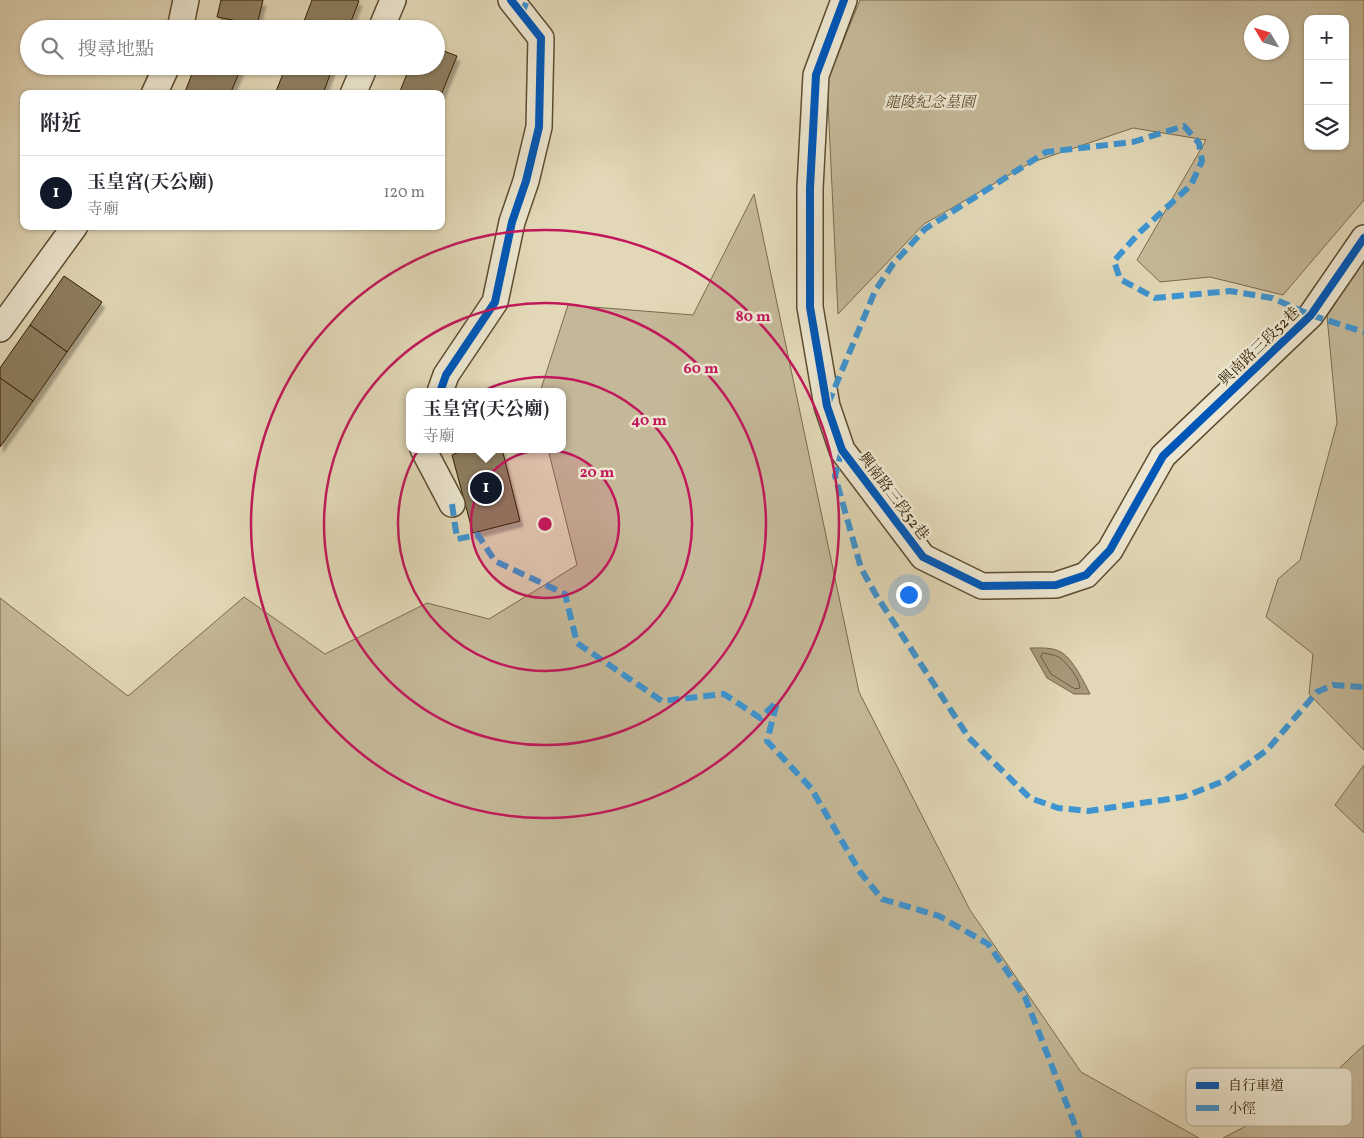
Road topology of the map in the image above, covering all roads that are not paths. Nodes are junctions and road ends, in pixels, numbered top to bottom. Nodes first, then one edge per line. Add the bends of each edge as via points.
1 (186, 0) edge
2 (393, 0) edge
3 (511, 0) edge
4 (844, 0) edge
5 (182, 20) edge
6 (385, 20) edge
7 (163, 75) edge
8 (361, 75) edge
9 (156, 90) edge
10 (356, 90) edge
11 (72, 230) edge
12 (1364, 238) edge
13 (0, 329) edge
14 (442, 388) edge
15 (425, 453) edge
16 (452, 504) dead end

1 - 5 street
2 - 6 street
3 - 14 street via 541,38 539,127 512,222 495,302 446,376
4 - 12 street, 興南路三段52巷 via 816,76 810,188 810,307 827,406 842,450 923,557 982,586 1056,585 1086,575 1110,550 1163,456 1311,315
7 - 9 street
8 - 10 street
11 - 13 street
15 - 16 street

